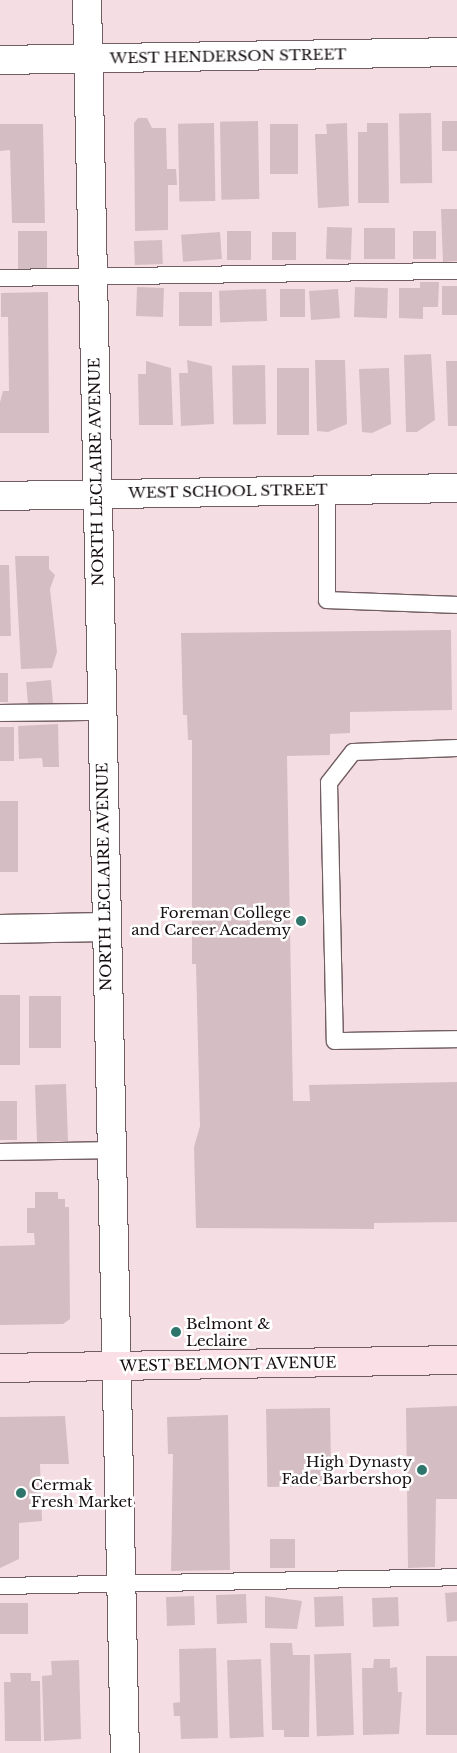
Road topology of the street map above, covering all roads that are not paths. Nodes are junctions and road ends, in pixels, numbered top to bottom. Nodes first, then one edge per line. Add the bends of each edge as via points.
1 (87, 0) edge
2 (457, 52) edge
3 (88, 58) junction
4 (0, 60) edge
5 (457, 271) edge
6 (93, 277) junction
7 (0, 278) edge
8 (457, 488) edge
9 (326, 490) junction
10 (97, 493) junction
11 (0, 496) edge
12 (457, 605) edge
13 (101, 712) junction
14 (0, 713) edge
15 (457, 748) edge
16 (105, 927) junction
17 (0, 928) edge
18 (457, 1039) edge
19 (110, 1150) junction
20 (0, 1152) edge
21 (457, 1360) edge
22 (114, 1366) junction
23 (0, 1368) edge
24 (457, 1577) edge
25 (120, 1584) junction
26 (0, 1586) edge
27 (125, 1753) edge

1 - 3 street, NORTH LECLAIRE AVENUE
2 - 3 street, WEST HENDERSON STREET
3 - 4 street, WEST HENDERSON STREET
3 - 6 street, NORTH LECLAIRE AVENUE
5 - 6 lane
6 - 7 lane
6 - 10 street, NORTH LECLAIRE AVENUE
8 - 9 street, WEST SCHOOL STREET
9 - 10 street, WEST SCHOOL STREET
9 - 12 lane via 327,600
10 - 11 street, WEST SCHOOL STREET
10 - 13 street, NORTH LECLAIRE AVENUE
13 - 14 lane
13 - 16 street, NORTH LECLAIRE AVENUE
15 - 18 lane via 353,752 329,783 335,1041
16 - 17 street
16 - 19 street, NORTH LECLAIRE AVENUE
19 - 20 lane
19 - 22 street, NORTH LECLAIRE AVENUE
21 - 22 main road, WEST BELMONT AVENUE
22 - 23 main road, WEST BELMONT AVENUE
22 - 25 street, NORTH LECLAIRE AVENUE
24 - 25 lane
25 - 26 lane
25 - 27 street, NORTH LECLAIRE AVENUE

